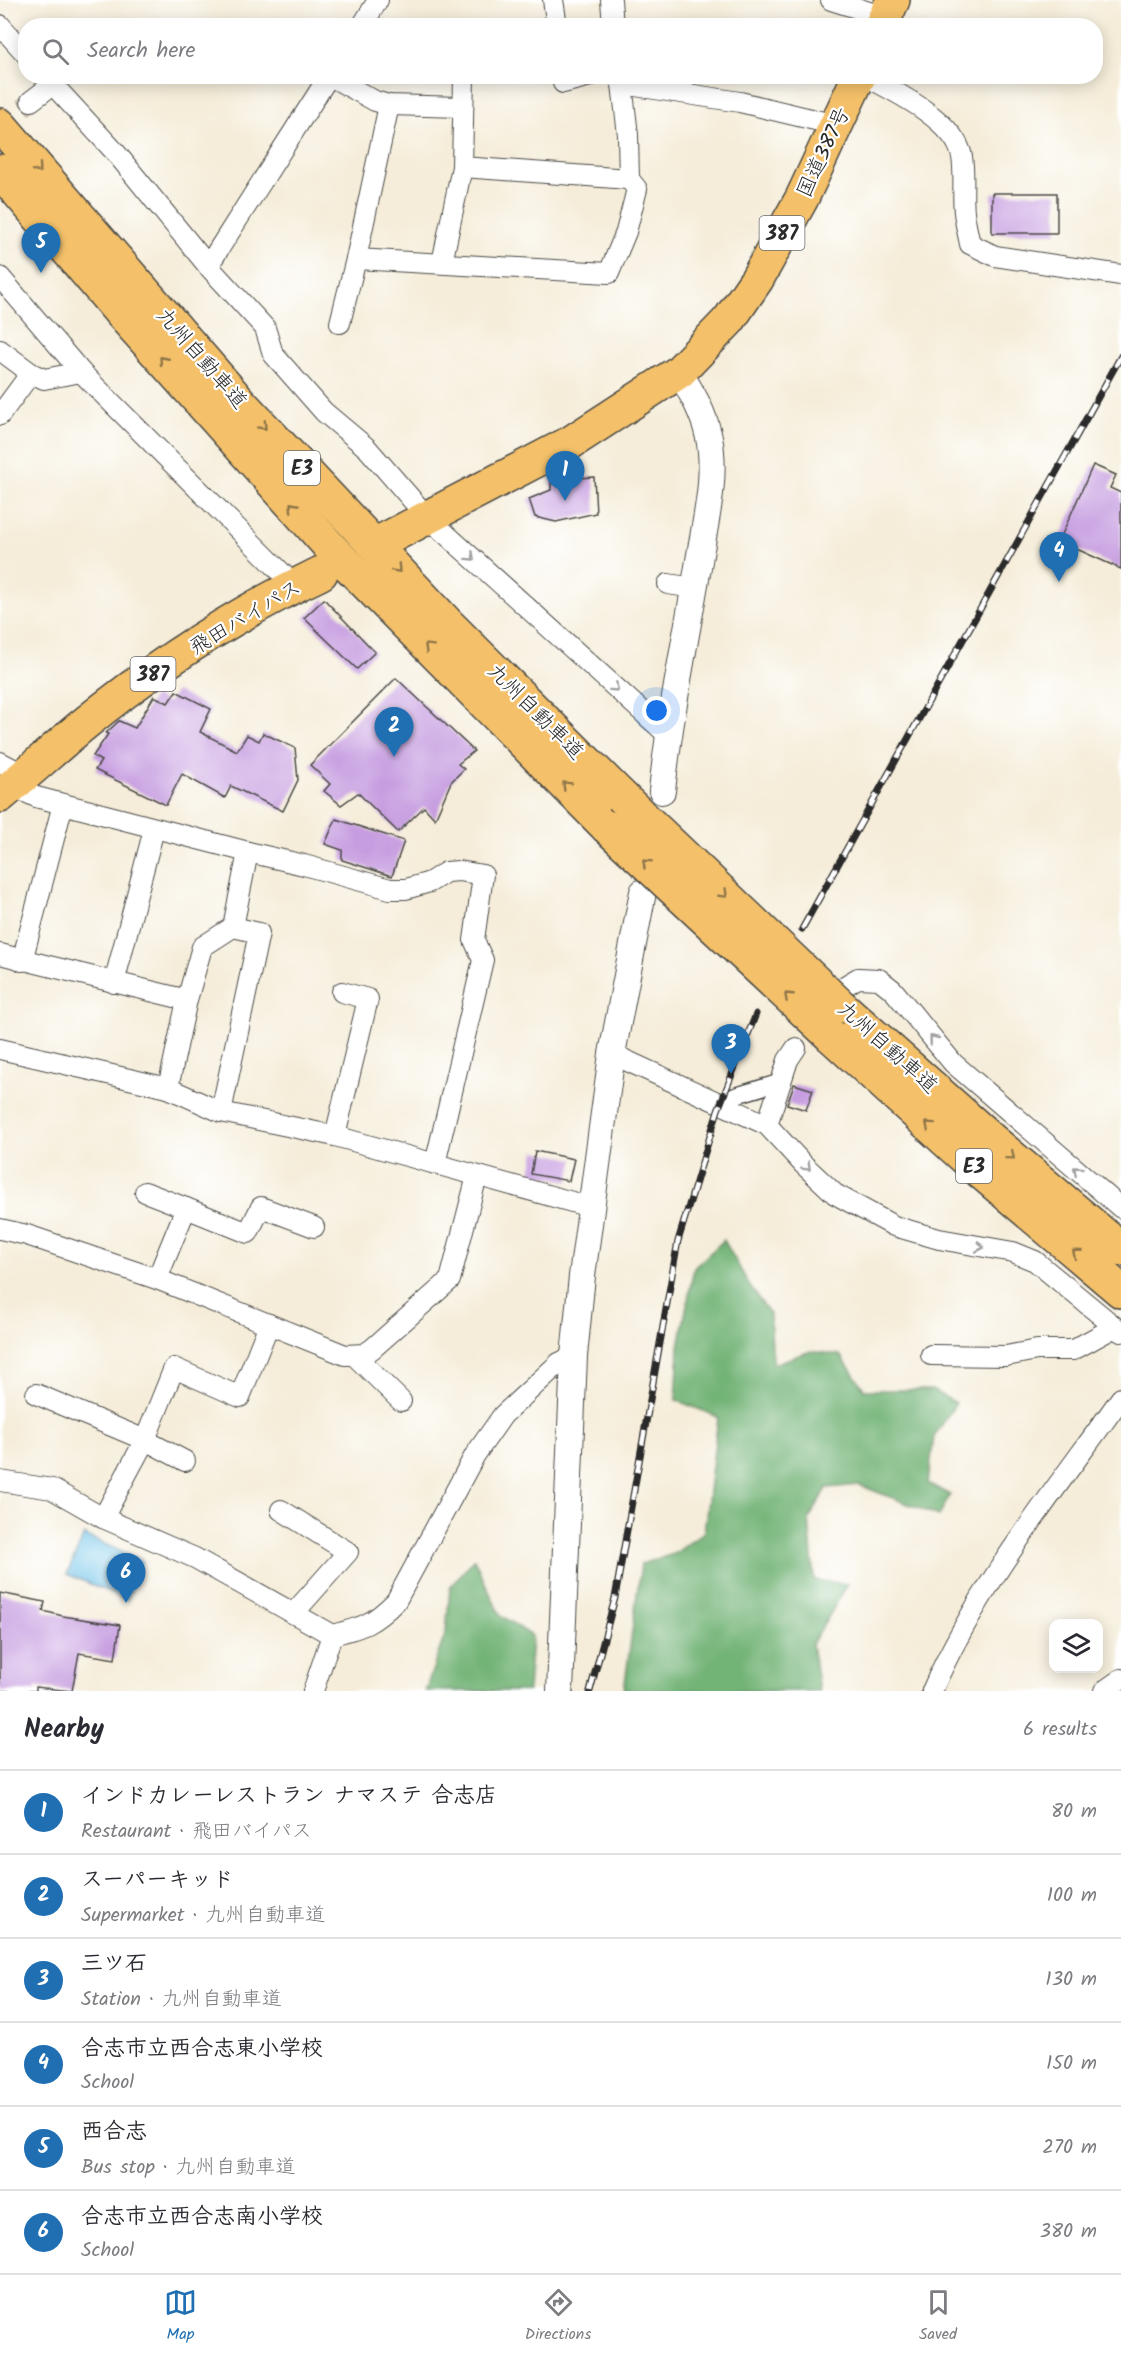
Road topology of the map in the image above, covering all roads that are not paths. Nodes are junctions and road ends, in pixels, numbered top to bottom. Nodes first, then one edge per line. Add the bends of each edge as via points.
1 (378, 0) edge
2 (554, 0) edge
3 (610, 0) edge
4 (831, 0) edge
5 (887, 14) edge
6 (367, 18) edge
7 (555, 18) edge
8 (612, 18) edge
9 (0, 25) edge
10 (18, 45) edge
11 (46, 84) edge
12 (52, 84) edge
13 (324, 84) edge
14 (344, 84) edge
15 (463, 84) edge
16 (622, 84) edge
17 (643, 84) edge
18 (855, 84) edge
19 (880, 84) edge
20 (32, 101) tunnel mouth
21 (388, 105) junction
22 (462, 107) junction
23 (0, 125) edge
24 (836, 125) junction
25 (462, 167) junction
26 (0, 171) edge
27 (629, 179) junction
28 (356, 259) junction
29 (442, 263) junction
30 (208, 266) junction
31 (1121, 275) edge
32 (0, 277) edge
33 (340, 322) dead end
34 (0, 350) edge
35 (81, 372) junction
36 (679, 372) junction
37 (31, 373) junction
38 (0, 415) edge
39 (427, 517) junction
40 (386, 539) dead end
41 (308, 579) joint
42 (668, 584) dead end
43 (694, 588) junction
44 (668, 735) junction
45 (9, 780) edge
46 (662, 791) dead end
47 (63, 804) junction
48 (154, 829) junction
49 (248, 852) junction
50 (643, 892) dead end
51 (233, 927) junction
52 (0, 954) edge
53 (22, 961) junction
54 (114, 984) junction
55 (342, 992) dead end
56 (187, 1000) junction
57 (838, 1009) junction
58 (796, 1048) dead end
59 (0, 1049) edge
60 (612, 1054) junction
61 (780, 1082) junction
62 (168, 1088) junction
63 (731, 1101) junction
64 (221, 1112) junction
65 (762, 1123) junction
66 (335, 1136) junction
67 (435, 1164) junction
68 (477, 1176) junction
69 (145, 1192) dead end
70 (590, 1207) junction
71 (186, 1208) junction
72 (1121, 1208) edge
73 (314, 1227) dead end
74 (0, 1230) edge
75 (1121, 1249) edge
76 (157, 1279) junction
77 (1121, 1291) edge
78 (269, 1324) junction
79 (1118, 1329) edge
80 (931, 1355) dead end
81 (355, 1356) junction
82 (574, 1356) junction
83 (36, 1394) dead end
84 (1121, 1398) edge
85 (401, 1401) dead end
86 (145, 1440) junction
87 (185, 1461) dead end
88 (0, 1481) edge
89 (281, 1510) dead end
90 (103, 1518) junction
91 (294, 1614) junction
92 (332, 1635) junction
93 (1121, 1679) edge
94 (313, 1691) edge
95 (560, 1691) edge
96 (932, 1691) edge
97 (1104, 1691) edge

1 - 6 street
2 - 7 street
3 - 8 street
4 - 5 street
9 - 10 street
11 - 20 street
12 - 30 street via 119,157
13 - 30 street
14 - 21 street
15 - 22 street
16 - 27 street
17 - 24 street
18 - 24 highway, 国道387号 / 387
19 - 31 street via 935,117 959,146 970,244 995,256
21 - 22 street
21 - 28 street
22 - 25 street
23 -> 57 highway, 九州自動車道 / E3, bridge via 239,401 449,625
24 - 36 highway, 国道387号 / 387 via 802,198 757,279 729,320
25 - 27 street
25 - 29 street
57 -> 26 highway, 九州自動車道 / E3, bridge via 607,826 331,548
27 - 29 street via 637,189 626,232 609,273
28 - 29 street
28 - 33 street
30 - 39 street via 265,328 273,354 324,412 367,448
32 - 35 street
34 - 37 street
35 - 37 street via 44,379
35 - 41 street
36 - 39 highway, 387 via 570,443
36 - 43 street via 699,406 709,440 711,477
37 - 38 street
39 - 40 highway, 387
39 -> 44 street
41 - 45 highway, 飛田バイパス / 387 via 141,681
42 - 43 street
43 - 44 street
44 - 46 street
45 - 47 street via 36,797
47 - 48 street
47 - 53 street
48 - 49 street
48 - 54 street
49 - 51 street
49 - 67 street via 390,890 406,890 446,872 483,875 474,939 483,960
50 - 60 street
51 - 56 street via 202,947
51 - 64 street via 260,933
52 - 53 street
53 - 54 street
54 - 56 street
55 - 66 street via 368,999
56 - 62 street
72 -> 57 street via 953,1064 893,990 879,979 858,978
57 -> 75 highway, 九州自動車道 / E3
77 -> 57 highway, 九州自動車道 / E3 via 976,1168
58 - 61 street
59 - 62 street
60 - 63 street
60 - 70 street
61 - 63 street
61 - 65 street
62 - 64 street
63 - 65 street
64 - 66 street
65 -> 79 street via 835,1194 894,1227 1013,1252 1035,1261
66 - 67 street
67 - 68 street
68 - 70 street
68 - 81 street via 450,1280 372,1349
69 - 71 street
70 - 82 street
71 - 73 street via 248,1233 261,1207
71 - 76 street
74 - 76 street via 27,1235
76 - 78 street
78 - 81 street
78 - 86 street via 240,1396 174,1368
79 - 80 street via 1073,1350 1037,1350 1006,1356
81 - 85 street
82 - 92 street via 559,1363 498,1423 475,1455 396,1601 378,1620
82 - 95 street
83 - 86 street
84 - 96 street via 986,1590 951,1647
86 - 87 street
86 - 90 street
88 - 90 street via 52,1489
89 - 91 street via 348,1552
90 - 91 street via 195,1558
91 - 92 street
92 - 94 street
93 - 97 street

